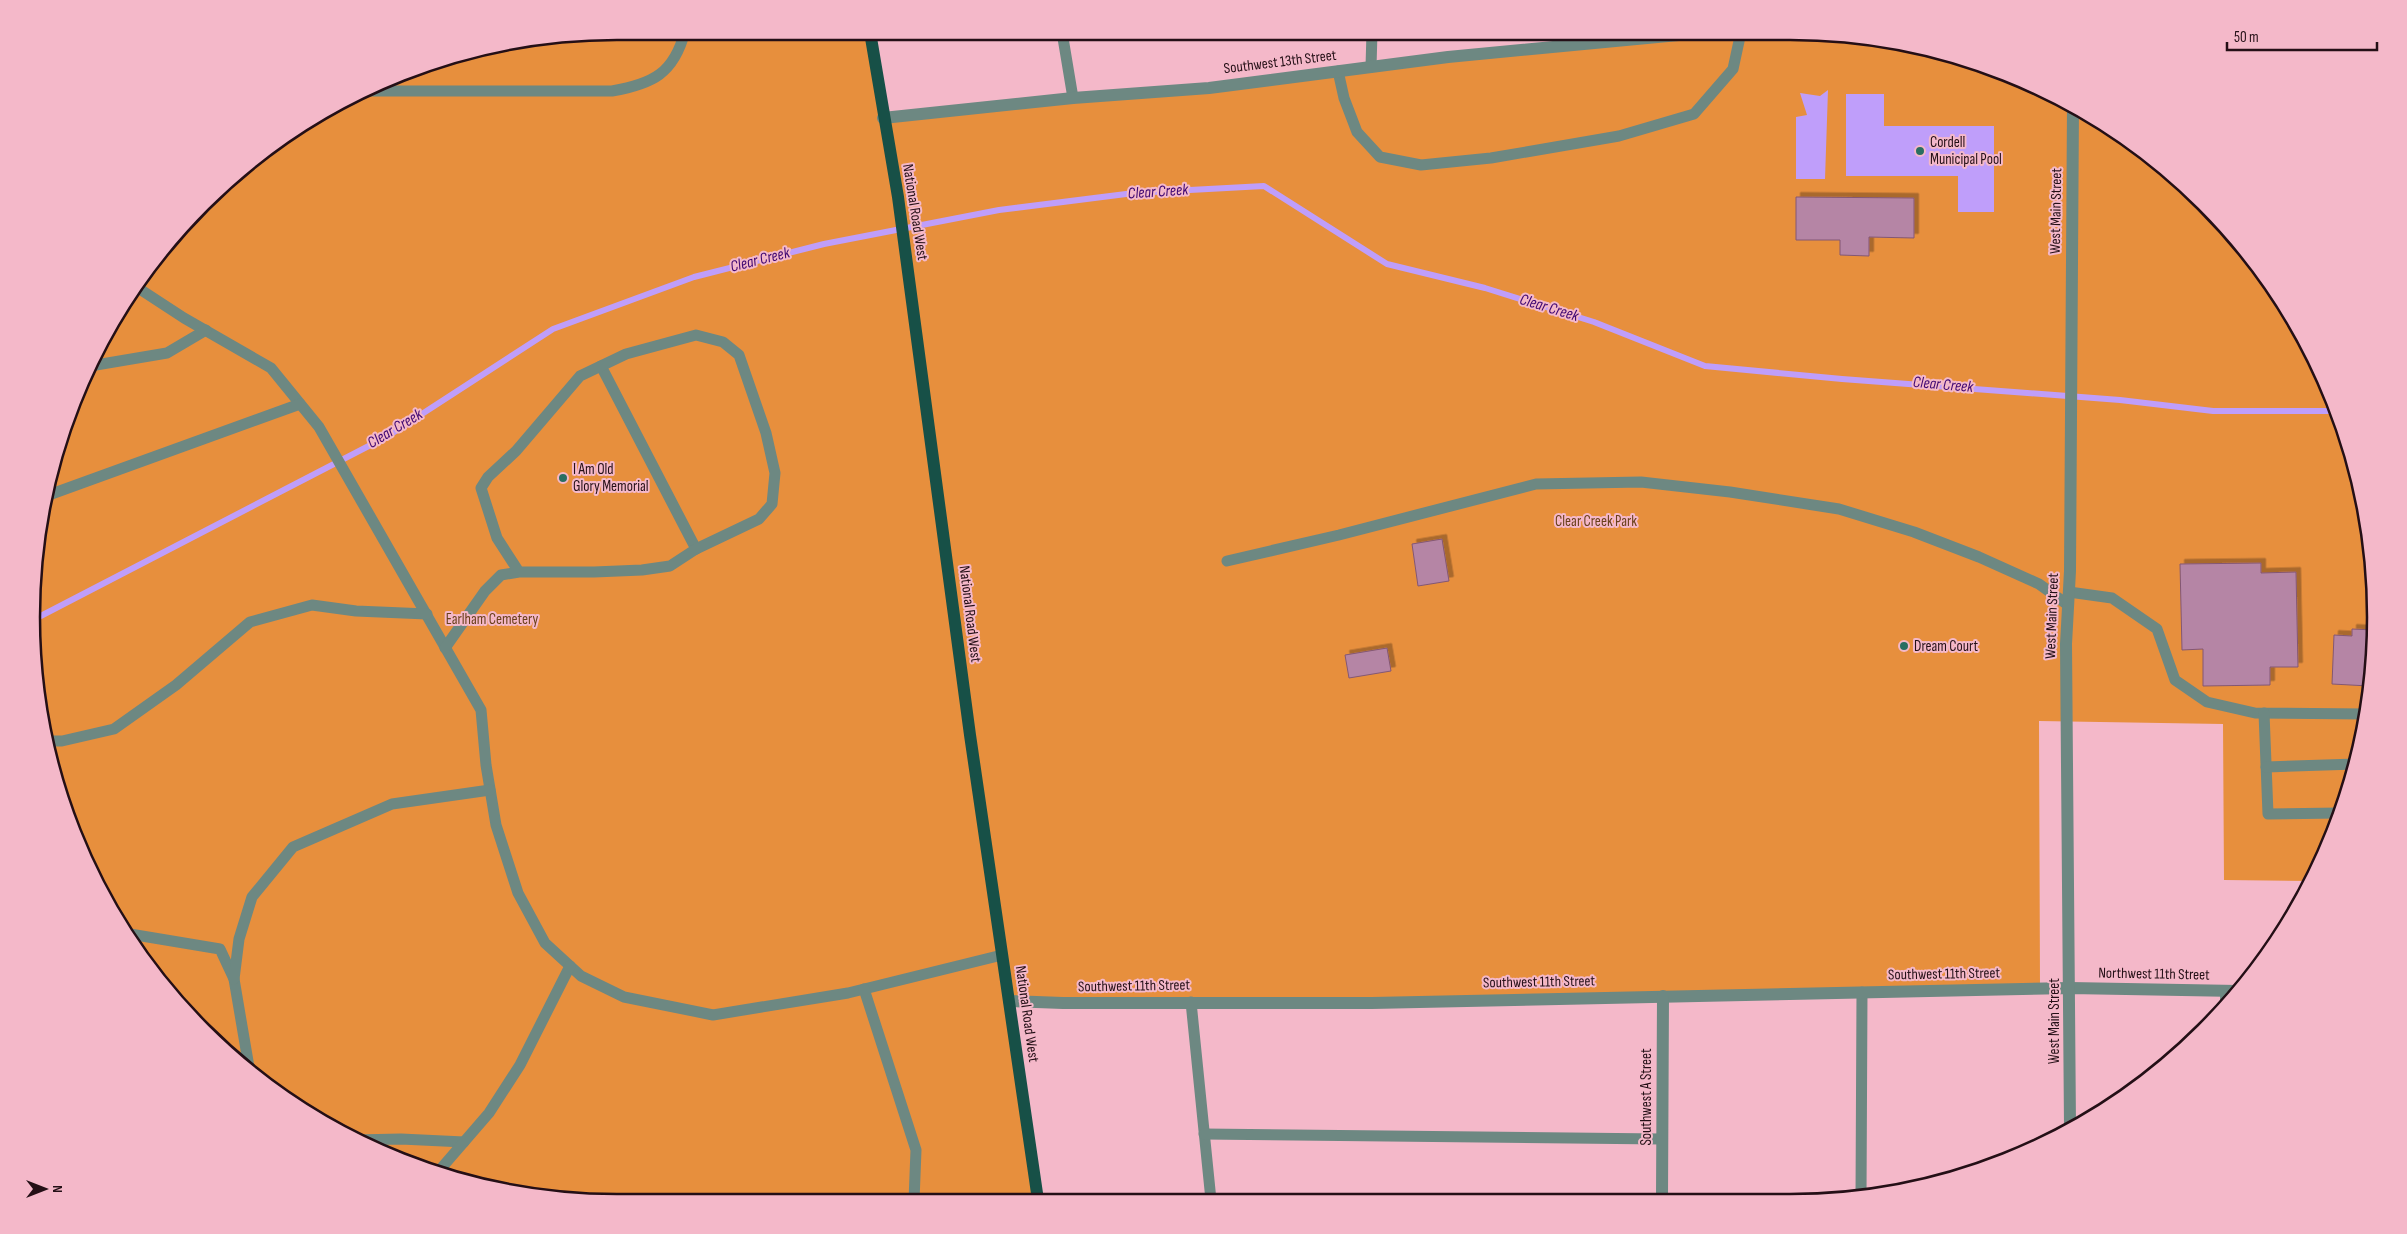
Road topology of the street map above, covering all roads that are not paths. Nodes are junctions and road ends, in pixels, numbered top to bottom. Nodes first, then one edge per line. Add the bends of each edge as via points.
1 (683, 40) edge
2 (871, 40) edge
3 (1063, 40) edge
4 (1372, 40) edge
5 (1628, 40) edge
6 (1739, 40) edge
7 (1371, 67) junction
8 (1338, 71) junction
9 (381, 91) edge
10 (1073, 98) junction
11 (2073, 114) edge
12 (883, 118) junction
13 (141, 290) edge
14 (206, 330) junction
15 (99, 364) edge
16 (601, 366) junction
17 (300, 404) junction
18 (54, 493) edge
19 (696, 549) junction
20 (1227, 560) dead end
21 (519, 572) junction
22 (2069, 599) junction
23 (427, 614) junction
24 (445, 648) junction
25 (2264, 714) junction
26 (2359, 714) edge
27 (54, 741) edge
28 (2347, 764) edge
29 (2266, 767) junction
30 (490, 790) junction
31 (2332, 813) edge
32 (135, 935) edge
33 (1002, 955) junction
34 (570, 966) junction
35 (234, 979) junction
36 (2070, 988) junction
37 (864, 989) junction
38 (2229, 991) edge
39 (1862, 992) junction
40 (1663, 996) junction
41 (1009, 1001) junction
42 (1191, 1002) junction
43 (248, 1060) edge
44 (2070, 1121) edge
45 (1204, 1134) junction
46 (1662, 1138) junction
47 (374, 1140) edge
48 (464, 1142) junction
49 (443, 1166) edge
50 (1861, 1189) edge
51 (914, 1194) edge
52 (1037, 1194) edge
53 (1210, 1194) edge
54 (1662, 1194) edge

1 - 9 lane via 680,50 667,68 641,86 619,90
2 - 12 main road, National Road West
3 - 10 lane
4 - 7 lane
5 - 7 street, Southwest 13th Street
6 - 8 lane via 1733,69 1694,114 1619,136 1491,158 1421,165 1380,157 1356,132
7 - 8 street, Southwest 13th Street
8 - 10 street, Southwest 13th Street via 1209,88
10 - 12 street, Southwest 13th Street
11 - 22 street, West Main Street
12 - 33 main road, National Road West via 898,197
13 - 14 lane
14 - 15 lane via 167,352
14 - 17 lane via 271,368
16 - 19 lane
16 - 19 lane via 626,354 696,335 723,342 739,355 766,433 774,473 772,504 758,519
16 - 21 lane via 580,376 567,389 541,423 481,488 497,538
17 - 18 lane
17 - 23 lane via 319,427
19 - 21 lane via 670,566 594,572
20 - 22 lane via 1536,484 1641,482 1839,509 1914,532
21 - 24 lane via 501,575 485,591
22 - 25 lane via 2112,598 2157,629 2175,680 2207,702
22 - 36 street, West Main Street via 2066,644
23 - 24 lane
23 - 27 lane via 356,611 312,605 250,622 176,685 114,729
24 - 30 lane via 481,710
25 - 26 lane
25 - 29 lane
28 - 29 lane
29 - 31 lane via 2268,814
30 - 34 lane via 496,826 518,893 545,943
30 - 35 lane via 392,804 293,847 252,897 239,939
32 - 35 lane via 220,949
33 - 37 lane
33 - 41 main road, National Road West
34 - 37 lane via 581,976 624,997 714,1016
34 - 48 lane via 520,1065 489,1113
35 - 43 lane
36 - 38 street, Northwest 11th Street
36 - 39 street, Southwest 11th Street
36 - 44 street, West Main Street
37 - 51 lane via 916,1150
39 - 40 street, Southwest 11th Street
39 - 50 lane
40 - 42 street, Southwest 11th Street via 1372,1003
40 - 46 street, Southwest A Street
41 - 42 street, Southwest 11th Street
41 - 52 main road, National Road West
42 - 45 lane
45 - 46 lane
45 - 53 lane
46 - 54 street, Southwest A Street
47 - 48 lane
48 - 49 lane

